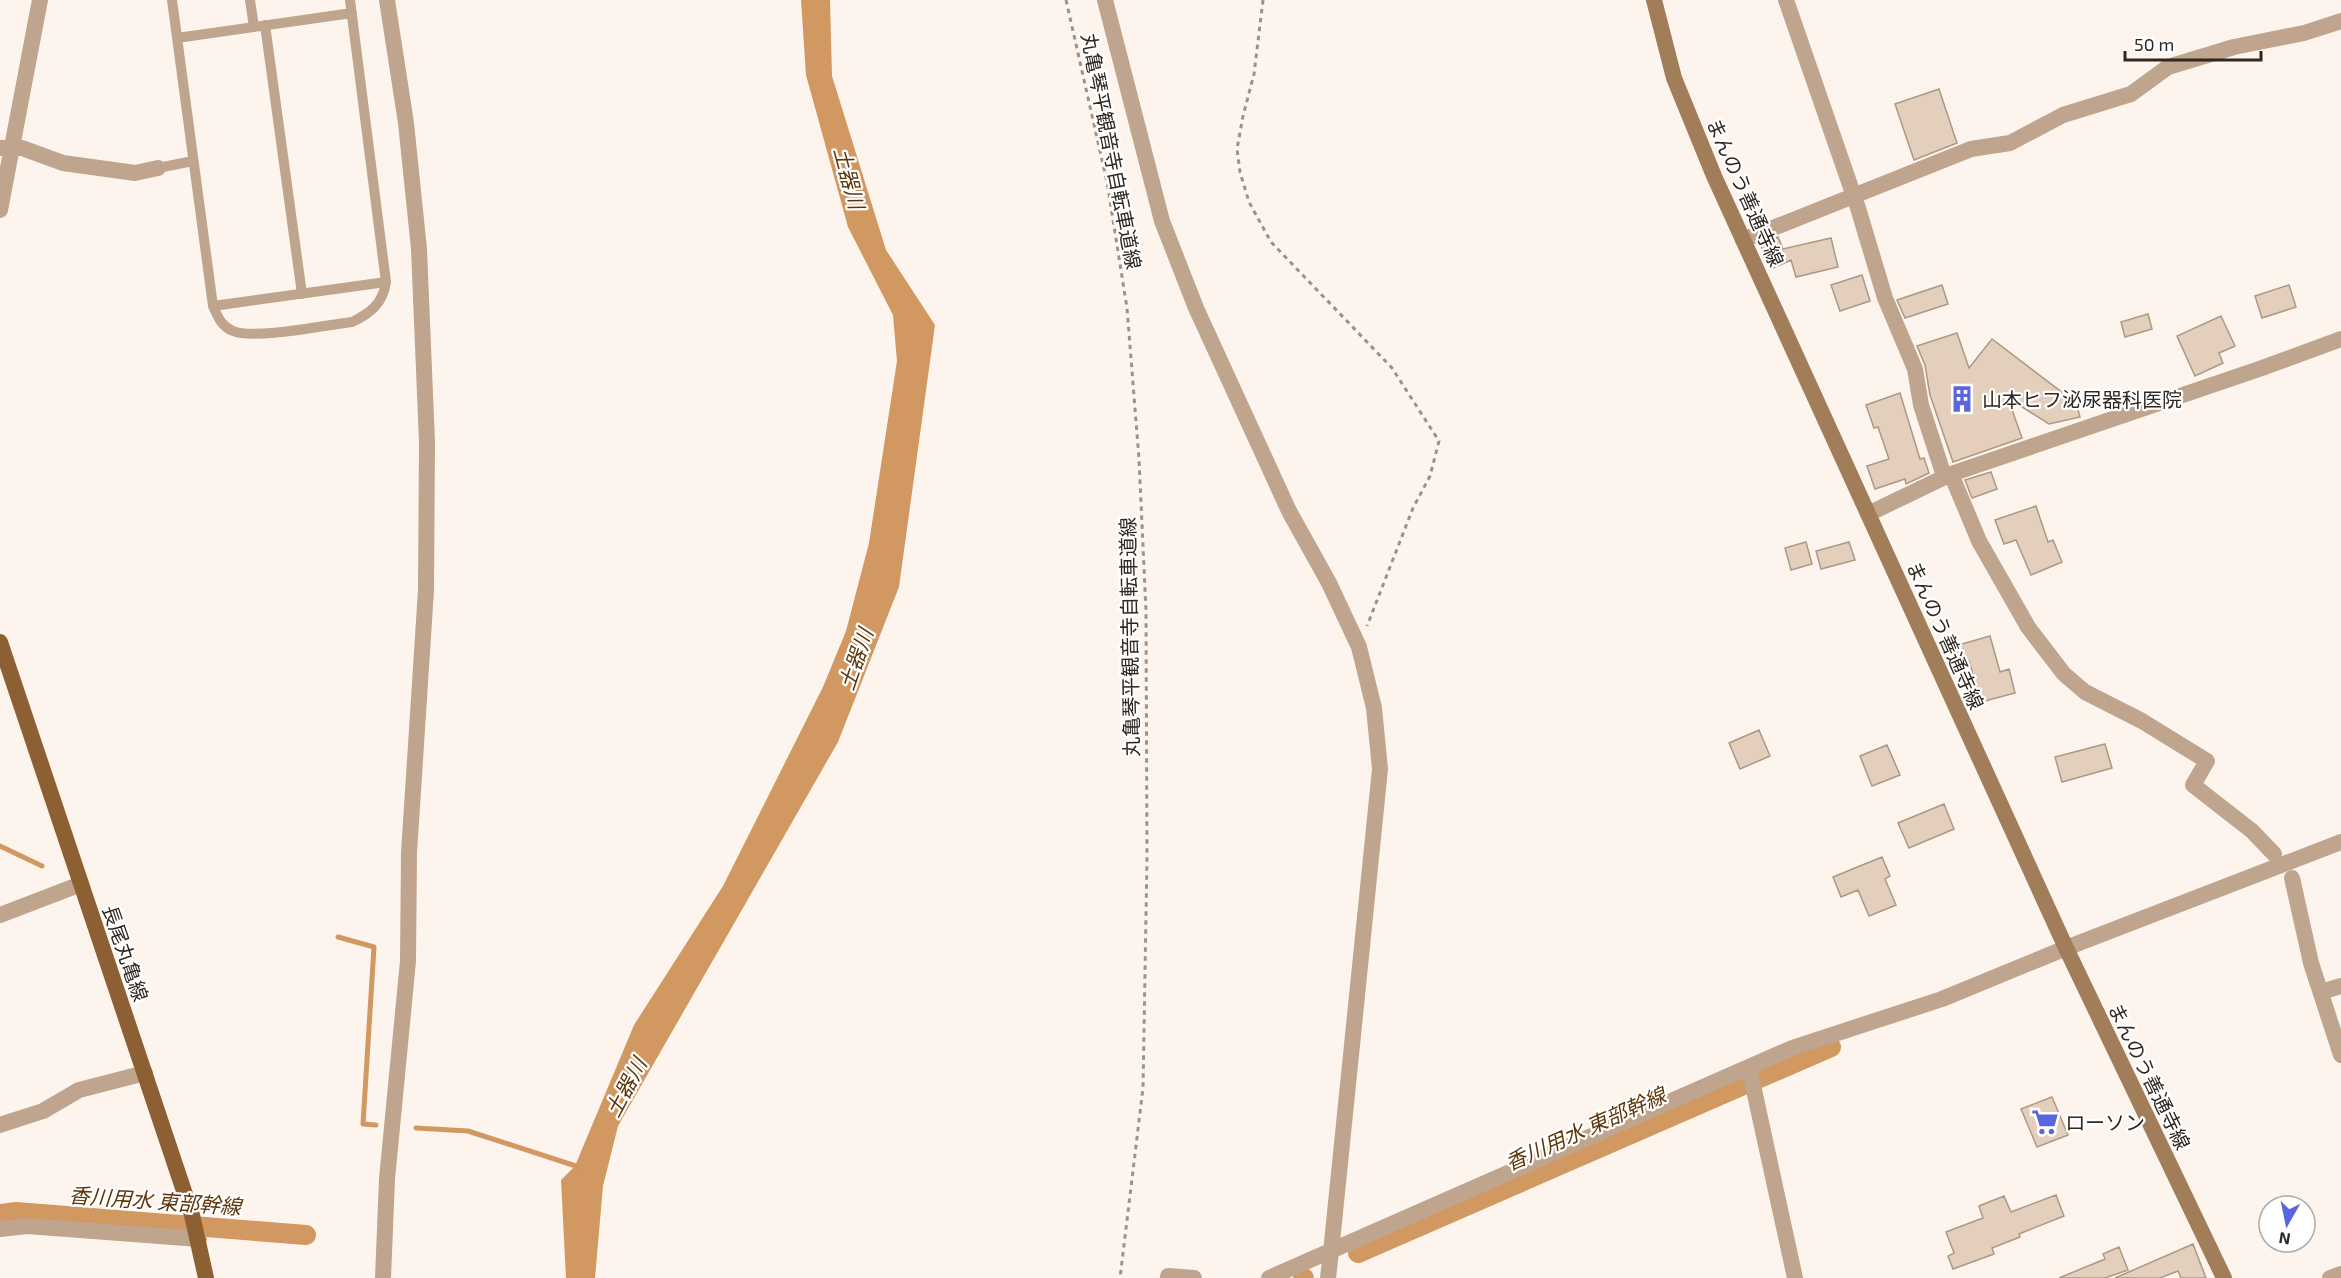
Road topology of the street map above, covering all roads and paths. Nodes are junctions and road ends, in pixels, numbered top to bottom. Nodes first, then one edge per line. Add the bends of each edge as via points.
1 (40, 0) edge
2 (172, 0) edge
3 (250, 0) edge
4 (350, 0) edge
5 (387, 0) edge
6 (1066, 0) edge
7 (1105, 0) edge
8 (1263, 0) edge
9 (1654, 0) edge
10 (1786, 0) edge
11 (352, 13) junction
12 (2341, 21) edge
13 (259, 26) junction
14 (177, 38) junction
15 (6, 148) edge
16 (194, 160) junction
17 (158, 168) joint
18 (1854, 195) junction
19 (0, 210) edge
20 (1743, 240) junction
21 (386, 282) junction
22 (302, 294) junction
23 (213, 306) junction
24 (2341, 339) edge
25 (1948, 475) junction
26 (1868, 514) junction
27 (0, 642) edge
28 (1359, 647) junction
29 (2341, 842) edge
30 (2274, 854) dead end
31 (2292, 878) dead end
32 (81, 884) junction
33 (0, 915) edge
34 (2066, 948) junction
35 (2341, 986) edge
36 (2321, 992) junction
37 (2341, 1055) edge
38 (1749, 1067) junction
39 (145, 1073) junction
40 (0, 1125) edge
41 (0, 1229) edge
42 (198, 1236) junction
43 (1330, 1252) junction
44 (2341, 1274) edge
45 (1168, 1276) dead end
46 (206, 1278) edge
47 (383, 1278) edge
48 (1120, 1278) edge
49 (1194, 1278) edge
50 (1269, 1278) edge
51 (1328, 1278) edge
52 (1795, 1278) edge
53 (2224, 1278) edge
54 (2330, 1278) edge

1 - 15 street
2 - 14 lane
3 - 13 lane
4 - 11 lane
5 - 47 street via 406,123 419,249 427,442 426,590 409,853 408,961 387,1179
6 - 48 path, 丸亀琴平観音寺自転車道線 via 1107,182 1126,308 1139,459 1146,611 1143,1088
7 - 28 street via 1162,221 1196,308
8 - 28 path via 1254,74 1237,149 1249,202 1271,242 1392,368 1439,441 1430,476 1413,508
9 - 20 main road, まんのう善通寺線 via 1674,78
10 - 18 street
11 - 13 lane
11 - 21 lane
12 - 18 street via 2168,67 2131,94 2063,115 2010,143 1971,149
13 - 14 lane
13 - 22 lane
14 - 16 lane
15 - 17 street via 22,148 63,164 135,173
15 - 19 street
16 - 17 lane
16 - 23 lane
18 - 20 street
18 - 25 street via 1885,298 1915,369 1921,405
20 - 26 main road, まんのう善通寺線
21 - 22 lane
21 - 23 lane via 384,296 376,306 352,322 251,334 233,331 221,323
22 - 23 lane
24 - 25 street
25 - 26 street
25 - 30 street via 1978,541 2028,627 2064,674 2085,692 2142,721 2206,761 2193,785 2252,831
26 - 34 main road, まんのう善通寺線
27 - 32 main road, 長尾丸亀線
28 - 43 street via 1374,708 1380,769
29 - 34 street
31 - 36 street
32 - 33 street
32 - 39 main road, 長尾丸亀線
34 - 38 street via 1942,999 1792,1048
34 - 53 main road, まんのう善通寺線
35 - 36 street
36 - 37 street
38 - 43 street
38 - 52 street
39 - 40 street via 79,1090 43,1111
39 - 42 main road, 長尾丸亀線
41 - 42 street via 27,1226
42 - 46 main road, 長尾丸亀線
43 - 50 street
43 - 51 street
44 - 54 street
45 - 49 street

